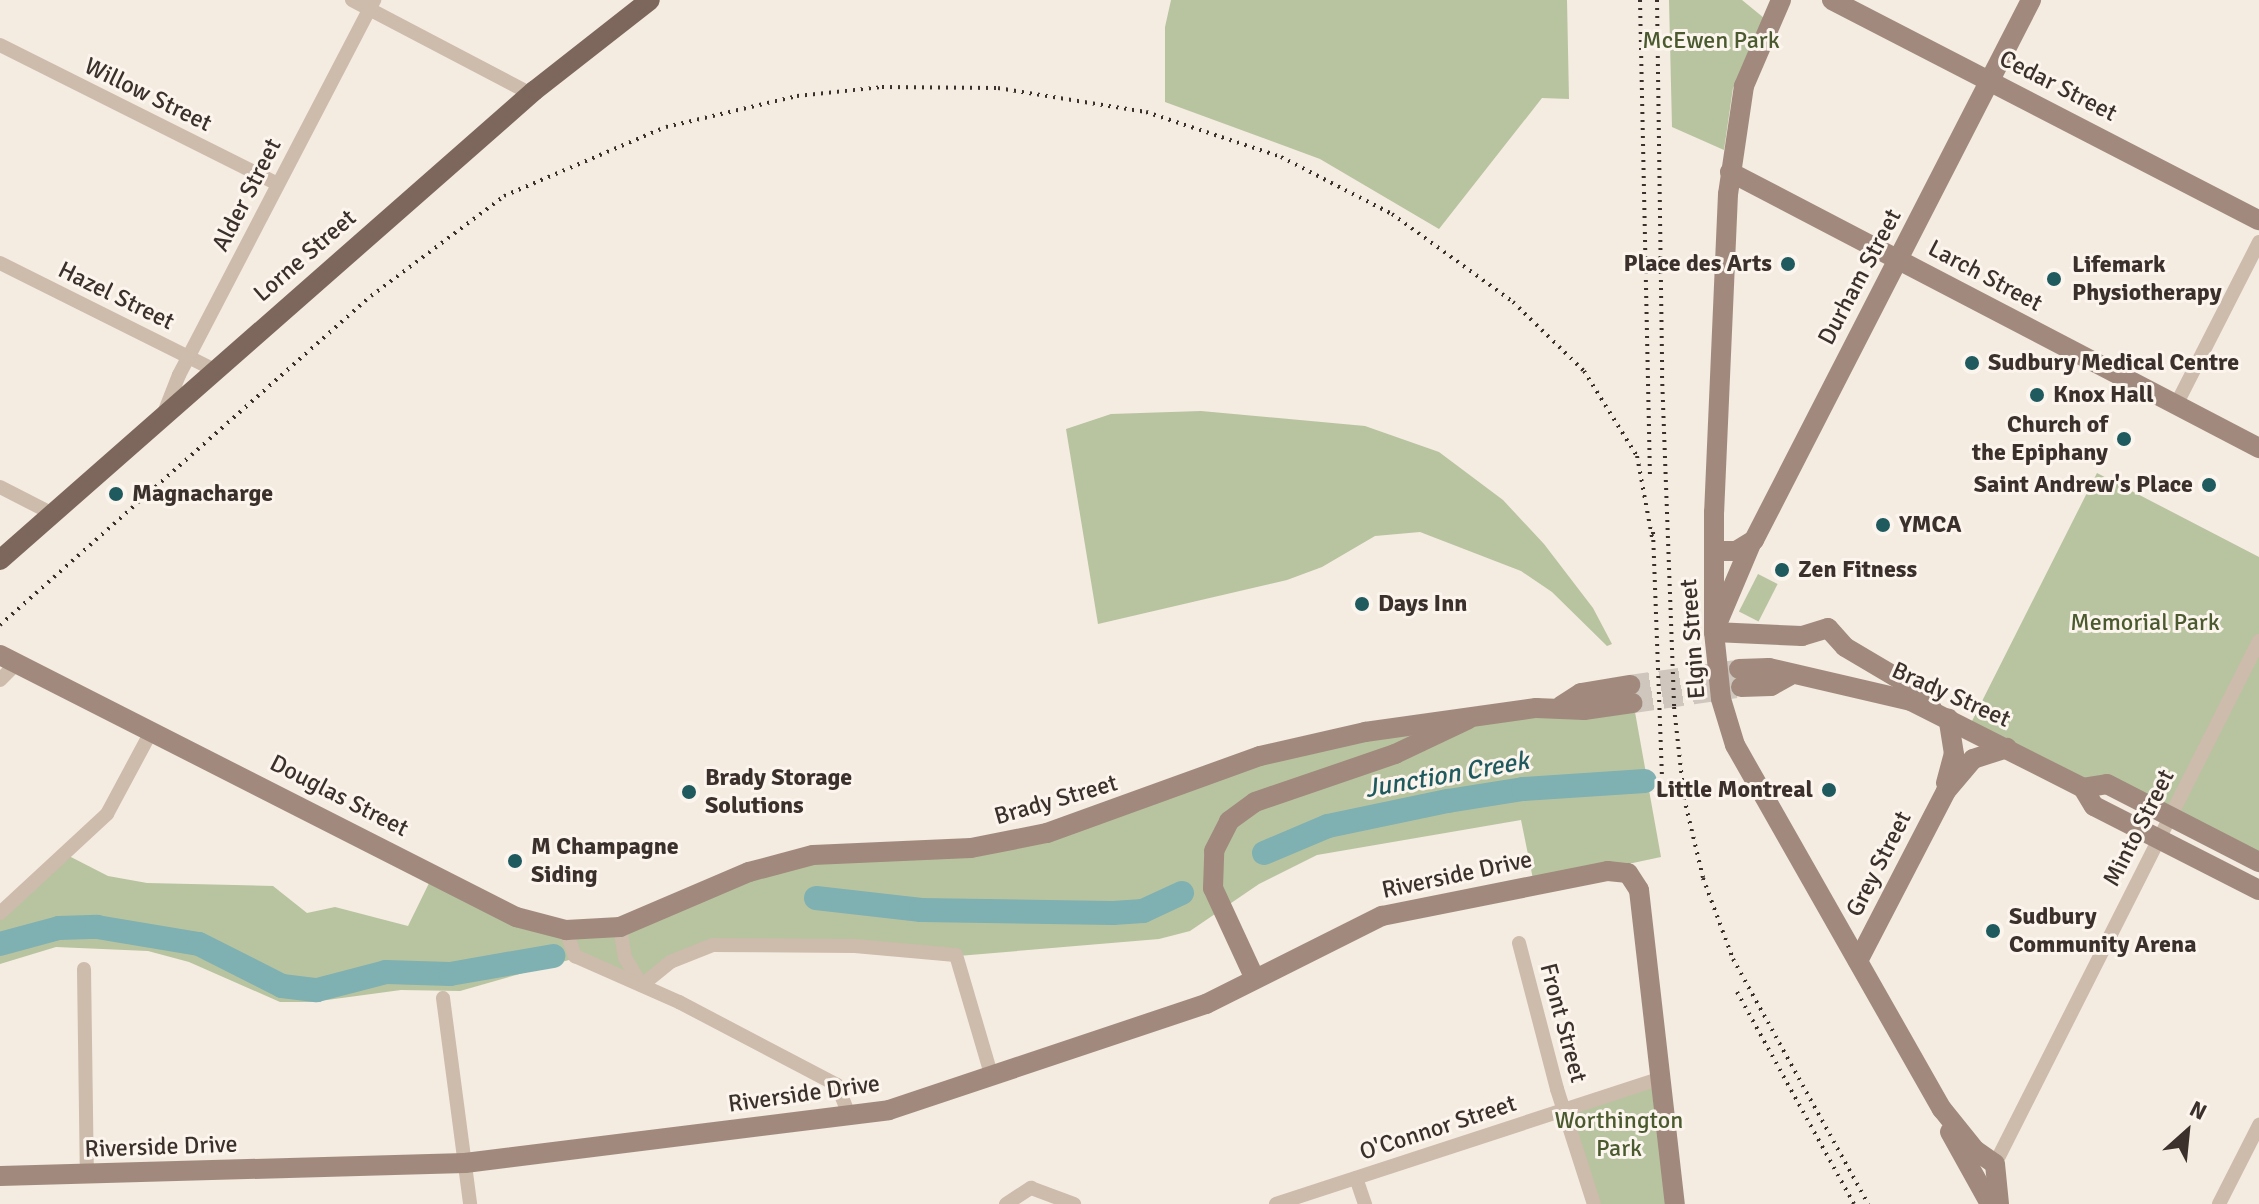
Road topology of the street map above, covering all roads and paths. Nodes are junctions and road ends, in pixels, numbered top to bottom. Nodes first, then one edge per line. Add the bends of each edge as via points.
1 (352, 0) edge
2 (650, 0) edge
3 (1781, 0) edge
4 (1832, 0) edge
5 (2031, 0) edge
6 (372, 4) edge
7 (0, 45) edge
8 (1991, 81) junction
9 (531, 94) junction
10 (1730, 172) junction
11 (277, 184) junction
12 (2259, 220) edge
13 (2259, 242) edge
14 (1898, 260) junction
15 (0, 263) edge
16 (189, 357) junction
17 (213, 369) junction
18 (2176, 405) junction
19 (164, 413) junction
20 (2259, 448) edge
21 (0, 487) edge
22 (51, 513) junction
23 (1751, 544) junction
24 (1714, 551) junction
25 (0, 560) edge
26 (1714, 632) junction
27 (2259, 641) edge
28 (9, 659) edge
29 (1740, 678) tunnel mouth
30 (0, 680) edge
31 (1631, 694) tunnel mouth
32 (1474, 715) junction
33 (1941, 715) junction
34 (152, 730) junction
35 (1358, 733) junction
36 (2007, 748) junction
37 (1322, 776) junction
38 (2083, 788) junction
39 (1946, 791) junction
40 (2169, 816) junction
41 (2157, 839) junction
42 (2259, 862) edge
43 (2259, 890) edge
44 (0, 913) edge
45 (620, 927) junction
46 (566, 930) junction
47 (1519, 943) dead end
48 (1858, 961) junction
49 (84, 969) dead end
50 (1255, 979) junction
51 (642, 985) junction
52 (443, 998) dead end
53 (991, 1074) junction
54 (1658, 1079) junction
55 (1942, 1109) junction
56 (1563, 1110) junction
57 (850, 1117) junction
58 (2259, 1125) edge
59 (465, 1163) junction
60 (1995, 1164) junction
61 (87, 1175) junction
62 (0, 1176) edge
63 (1356, 1178) junction
64 (470, 1204) edge
65 (1006, 1204) edge
66 (1074, 1204) edge
67 (1276, 1204) edge
68 (1365, 1204) edge
69 (1594, 1204) edge
70 (1675, 1204) edge
71 (1990, 1204) edge
72 (1999, 1204) edge
73 (2219, 1204) edge

1 - 6 street
2 - 9 main road, Lorne Street
3 - 10 street, Elgin Street via 1744,86
4 - 8 street, Cedar Street
5 - 8 street, Durham Street
6 - 9 street
6 - 11 street, Alder Street
7 - 11 street, Willow Street
8 - 12 street, Cedar Street
8 - 14 street, Durham Street
9 - 17 main road, Lorne Street
10 - 14 street, Larch Street
10 - 24 street, Elgin Street
11 - 16 street, Alder Street
13 - 18 street
14 - 18 street, Larch Street
14 - 23 street, Durham Street
15 - 16 street, Hazel Street
16 - 17 street, Hazel Street
16 - 19 street, Alder Street
17 - 19 main road, Lorne Street
18 - 20 street, Larch Street
19 - 22 main road, Lorne Street
21 - 22 street
22 - 25 main road, Lorne Street
23 - 24 street via 1736,551
23 - 26 street, Durham Street
24 - 26 street, Elgin Street
26 - 33 street via 1802,636 1828,628 1845,647 1916,689
26 - 48 street, Elgin Street via 1730,734
27 - 40 street, Minto Street
28 - 30 street
28 - 34 street, Douglas Street
29 - 33 street, Brady Street via 1769,668 1860,686
31 - 32 street, Brady Street via 1584,710 1561,706
32 - 35 street, Brady Street
32 - 37 street via 1395,754
33 - 36 street, Brady Street
33 - 39 street via 1954,754
34 - 44 street via 107,814
34 - 46 street, Douglas Street via 516,917
35 - 37 street via 1352,751
35 - 45 street, Brady Street via 1260,756 1075,825 999,844 839,852 775,864
36 - 38 street, Brady Street
36 - 39 street via 1973,759
37 - 50 street via 1240,811 1214,851 1211,873 1217,905
38 - 40 street, Brady Street via 2107,784
38 - 41 street, Brady Street via 2094,806
39 - 48 street, Grey Street
40 - 41 street, Minto Street
40 - 42 street, Brady Street
41 - 43 street, Brady Street
41 - 60 street, Minto Street
45 - 46 street, Brady Street
45 - 51 street via 625,958
46 - 51 street via 575,956
47 - 56 street, Front Street
48 - 55 street, Elgin Street
49 - 61 street
50 - 53 street, Riverside Drive via 1206,1004
50 - 54 street, Riverside Drive via 1382,916 1622,871 1632,876 1639,890
51 - 53 street via 670,962 713,945 855,946 956,955
51 - 57 street via 837,1085
52 - 59 street
53 - 57 street, Riverside Drive via 889,1110
54 - 56 street, O'Connor Street
54 - 70 street
55 - 60 street, Elgin Street via 1967,1141
55 - 71 street via 1972,1180
56 - 63 street, O'Connor Street
56 - 69 street, Front Street
57 - 59 street, Riverside Drive
58 - 73 street
59 - 61 street, Riverside Drive
59 - 64 street
60 - 72 street
61 - 62 street, Riverside Drive
63 - 67 street, O'Connor Street
63 - 68 street
65 - 66 street via 1019,1192 1043,1190

